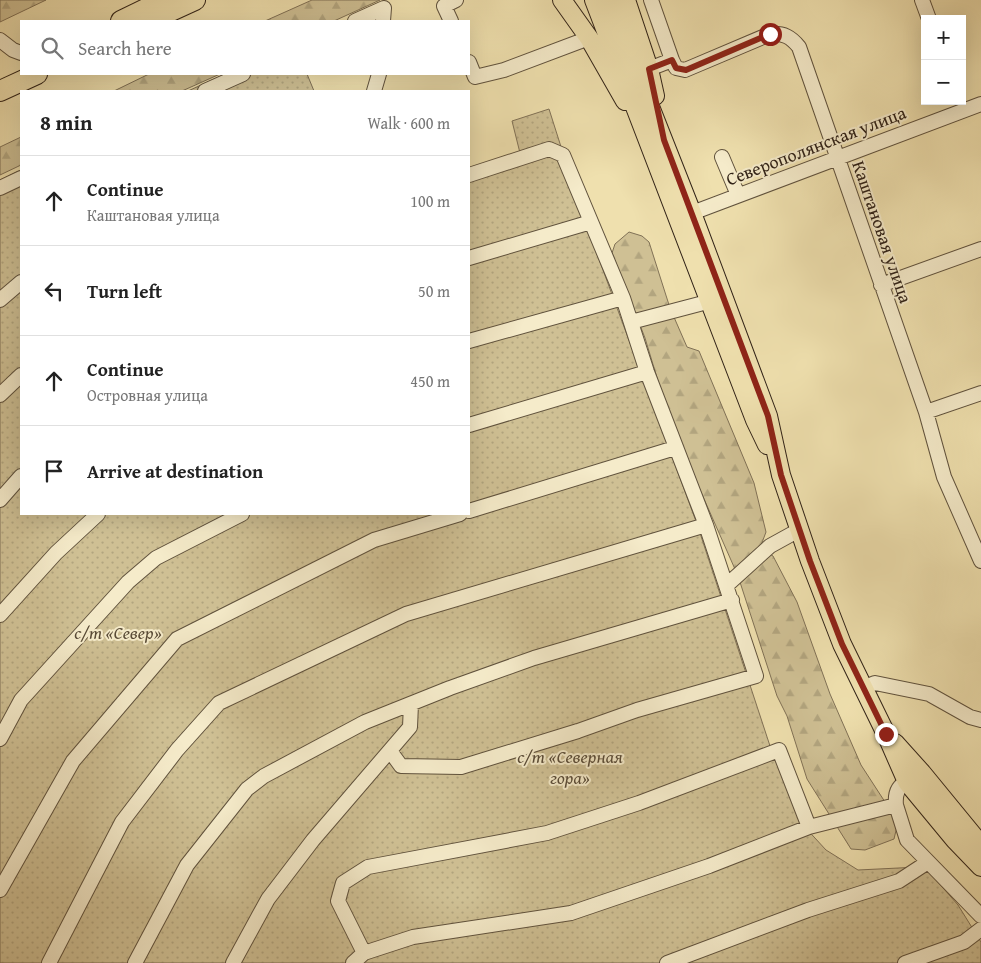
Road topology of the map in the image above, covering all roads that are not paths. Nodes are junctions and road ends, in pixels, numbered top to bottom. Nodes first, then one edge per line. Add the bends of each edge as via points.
1 (164, 0) edge
2 (195, 0) edge
3 (456, 0) edge
4 (562, 0) edge
5 (594, 0) edge
6 (608, 0) edge
7 (626, 0) edge
8 (651, 0) edge
9 (922, 0) edge
10 (928, 15) edge
11 (123, 20) edge
12 (151, 20) edge
13 (357, 20) edge
14 (383, 20) edge
15 (451, 20) edge
16 (589, 38) junction
17 (1, 40) edge
18 (20, 52) edge
19 (672, 60) junction
20 (470, 64) edge
21 (649, 69) junction
22 (20, 71) edge
23 (35, 75) edge
24 (240, 75) edge
25 (379, 75) edge
26 (0, 81) edge
27 (207, 90) edge
28 (374, 90) edge
29 (0, 91) edge
30 (981, 104) edge
31 (960, 106) edge
32 (657, 143) junction
33 (722, 157) dead end
34 (836, 157) junction
35 (470, 175) edge
36 (20, 178) edge
37 (0, 188) edge
38 (738, 195) junction
39 (692, 213) junction
40 (591, 222) junction
41 (981, 249) edge
42 (470, 258) edge
43 (20, 283) edge
44 (881, 285) junction
45 (623, 298) junction
46 (0, 300) edge
47 (711, 302) junction
48 (631, 322) junction
49 (470, 341) edge
50 (647, 372) junction
51 (20, 376) edge
52 (981, 393) edge
53 (0, 395) edge
54 (926, 412) junction
55 (470, 425) edge
56 (675, 448) junction
57 (781, 475) junction
58 (20, 477) edge
59 (0, 500) edge
60 (470, 511) edge
61 (97, 515) edge
62 (240, 515) edge
63 (457, 515) edge
64 (706, 525) junction
65 (799, 530) junction
66 (976, 535) edge
67 (981, 561) edge
68 (727, 586) junction
69 (732, 600) junction
70 (0, 615) edge
71 (862, 688) junction
72 (411, 704) junction
73 (981, 720) edge
74 (886, 734) junction
75 (1, 735) edge
76 (390, 751) junction
77 (907, 782) junction
78 (896, 805) junction
79 (809, 828) junction
80 (981, 845) edge
81 (928, 862) junction
82 (981, 867) edge
83 (0, 890) edge
84 (981, 916) edge
85 (981, 929) edge
86 (364, 953) junction
87 (49, 963) edge
88 (135, 963) edge
89 (233, 963) edge
90 (353, 963) edge
91 (667, 963) edge
92 (905, 963) edge

1 - 11 highway
2 - 12 highway
3 - 15 street via 444,6
4 - 16 main road
5 - 32 main road
6 - 32 main road
7 - 21 main road
8 - 19 street
9 - 10 street
13 - 14 street via 384,8
16 - 20 street via 504,70 475,77
16 - 32 main road
17 - 18 street
19 - 21 street
19 - 34 street, Каштановая улица via 676,68 686,70 770,34 792,39 799,47
21 - 32 main road
22 - 26 highway
23 - 29 highway
24 - 27 street
25 - 28 street
30 - 31 street, Северополянская улица
31 - 34 street, Северополянская улица
32 - 39 main road
32 - 47 main road
33 - 38 street
34 - 38 street, Северополянская улица
34 - 44 street, Каштановая улица
35 - 40 street via 549,149 563,155
36 - 37 street
38 - 39 street, Северополянская улица
39 - 57 main road via 768,416
40 - 42 street
40 - 45 street
41 - 44 street
43 - 46 street
44 - 54 street, Каштановая улица
45 - 48 street
45 - 49 street
47 - 48 street
47 - 57 main road via 755,420
48 - 50 street
50 - 55 street
50 - 56 street
51 - 53 street
52 - 54 street
54 - 66 street, Каштановая улица via 944,477
56 - 60 street
56 - 64 street
57 - 65 main road
58 - 59 street
61 - 70 street
62 - 75 street via 156,558 128,582 21,700
63 - 83 street via 374,540 177,639 73,761
64 - 68 street
64 - 87 street via 406,614 219,703 176,750 122,822
65 - 68 street via 770,546
65 - 71 main road
66 - 67 street, Каштановая улица
68 - 69 street
69 - 72 street via 534,658
69 - 76 street via 756,676 637,710 461,767 401,766
71 - 73 street via 875,684 929,694
71 - 74 main road
72 - 76 street via 410,727
72 - 88 street via 308,751 247,788 187,865
74 - 77 main road
74 - 80 main road
76 - 89 street via 313,840 268,899
77 - 78 street via 901,785
77 - 82 main road
78 - 79 street
78 - 81 street via 907,840
79 - 86 street via 571,913 413,937
79 - 86 street via 779,750 639,803 547,833 368,867 343,883 338,902
81 - 84 street
81 - 91 street via 899,881 808,910
85 - 92 street via 964,942
86 - 90 street

